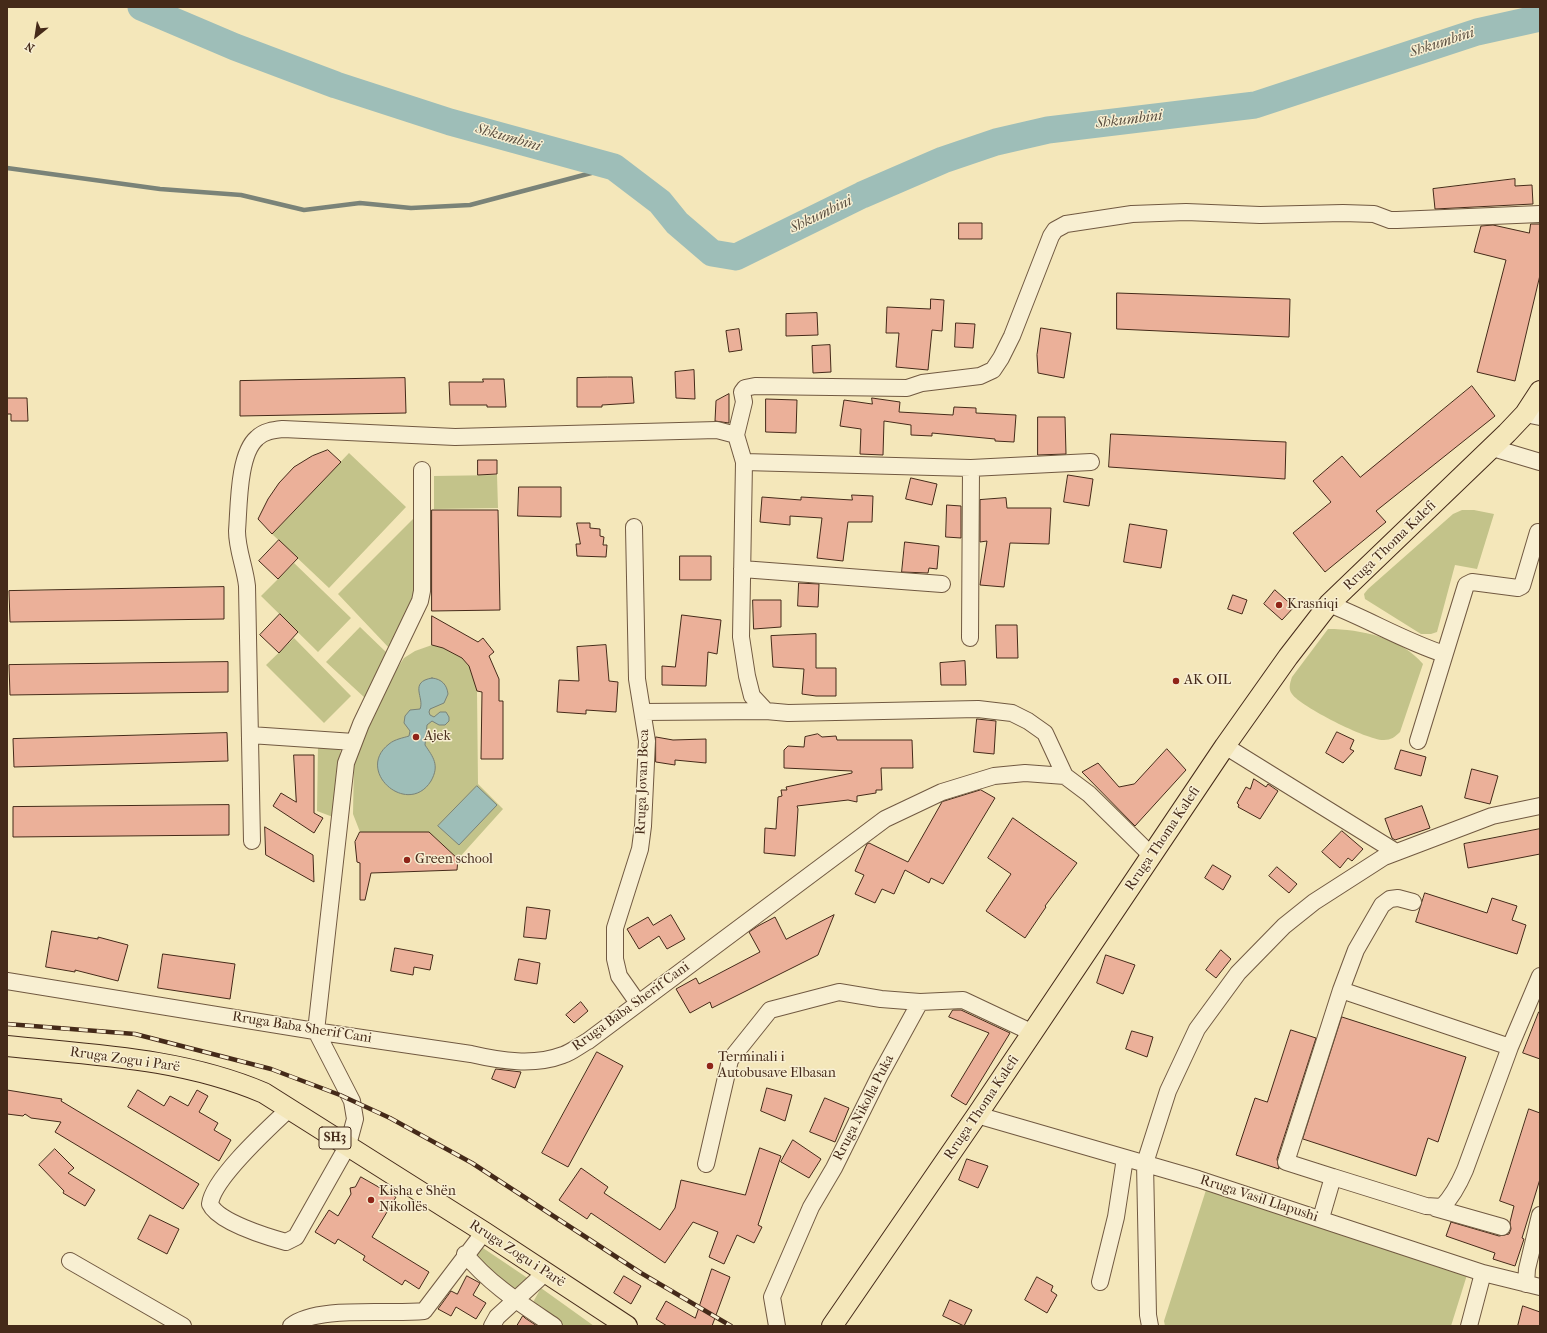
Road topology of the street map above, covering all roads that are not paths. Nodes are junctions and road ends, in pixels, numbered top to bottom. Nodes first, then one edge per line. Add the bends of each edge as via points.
1 (1540, 214) edge
2 (1540, 390) edge
3 (1532, 415) edge
4 (736, 435) junction
5 (1493, 448) junction
6 (744, 462) junction
7 (1091, 462) dead end
8 (1540, 462) edge
9 (971, 468) junction
10 (422, 470) dead end
11 (634, 527) dead end
12 (1538, 532) dead end
13 (742, 569) junction
14 (942, 584) dead end
15 (1329, 604) junction
16 (970, 638) dead end
17 (1444, 654) junction
18 (766, 711) junction
19 (643, 712) junction
20 (250, 735) junction
21 (1418, 741) dead end
22 (354, 742) junction
23 (1225, 746) junction
24 (1065, 776) junction
25 (1540, 806) edge
26 (252, 841) dead end
27 (1396, 852) junction
28 (1151, 855) junction
29 (1413, 902) dead end
30 (1540, 976) edge
31 (7, 981) edge
32 (1341, 990) junction
33 (920, 1002) junction
34 (638, 1003) junction
35 (316, 1031) junction
36 (1033, 1033) junction
37 (7, 1046) edge
38 (1510, 1047) junction
39 (289, 1109) junction
40 (977, 1115) junction
41 (348, 1146) junction
42 (1125, 1158) junction
43 (1145, 1163) junction
44 (706, 1164) dead end
45 (1333, 1177) junction
46 (1435, 1208) junction
47 (1540, 1215) edge
48 (1321, 1218) junction
49 (1502, 1227) dead end
50 (484, 1232) junction
51 (465, 1254) junction
52 (70, 1261) dead end
53 (545, 1273) junction
54 (1483, 1273) junction
55 (1100, 1282) dead end
56 (1533, 1286) edge
57 (516, 1301) junction
58 (183, 1326) edge
59 (291, 1326) edge
60 (492, 1326) edge
61 (554, 1326) edge
62 (627, 1326) edge
63 (777, 1326) edge
64 (832, 1326) edge
65 (1150, 1326) edge
66 (1469, 1326) edge

1 - 4 street via 1390,220 1374,214 1260,215 1159,212 1066,224 1055,230 1051,236 1012,336 996,366 988,373 922,383 907,388 749,386 742,392 744,402
2 - 3 main road, Rruga Thoma Kalefi
3 - 5 main road, Rruga Thoma Kalefi
4 - 6 street
4 - 20 street via 717,430 454,437 283,429 259,436 251,444 245,458 237,531 247,586
5 - 8 street
5 - 15 main road, Rruga Thoma Kalefi
6 - 9 street
6 - 13 street
7 - 9 street
9 - 16 street
10 - 22 street via 420,601
11 - 19 street, Rruga Jovan Beca via 637,679
12 - 17 street via 1522,586 1518,588 1472,582 1466,585
13 - 14 street
13 - 18 street via 741,637 744,660 752,696
15 - 17 street
15 - 23 main road, Rruga Thoma Kalefi
17 - 21 street
18 - 19 street
18 - 24 street via 802,713 978,709 1012,713 1044,733
19 - 34 street, Rruga Jovan Beca via 647,741 643,826 640,849 615,928 619,976
20 - 22 street
20 - 26 street
22 - 35 street via 346,763
23 - 27 street
23 - 28 main road, Rruga Thoma Kalefi
24 - 28 street via 1089,794
24 - 34 street, Rruga Baba Sherif Cani via 1024,773 994,776 942,792 885,819
25 - 27 street via 1492,816
27 - 43 street via 1384,856 1314,902 1284,926 1238,973 1197,1029 1168,1091
28 - 36 main road, Rruga Thoma Kalefi
29 - 32 street via 1398,898 1390,899 1382,905 1356,950
30 - 38 street
31 - 35 street, Rruga Baba Sherif Cani
32 - 38 street
32 - 45 street via 1286,1162
33 - 36 street via 963,1000
33 - 44 street via 839,992 770,1010 730,1060
33 - 63 street, Rruga Nikolla Puka via 811,1207 772,1297
34 - 35 street, Rruga Baba Sherif Cani via 588,1041 564,1055 527,1062 491,1059
35 - 41 street via 352,1101 355,1119
36 - 40 main road, Rruga Thoma Kalefi
37 - 39 main road, Rruga Zogu i Parë / SH3 via 143,1059 171,1065 228,1079 264,1093
38 - 46 street via 1457,1188 1442,1206
39 - 41 main road, Rruga Zogu i Parë / SH3
39 - 41 street via 255,1141 220,1183 210,1204 221,1215 251,1231 286,1242 296,1238
40 - 42 street, Rruga Vasil Llapushi
40 - 64 main road, Rruga Thoma Kalefi
41 - 50 main road, Rruga Zogu i Parë / SH3
42 - 43 street, Rruga Vasil Llapushi
42 - 55 street via 1116,1217
43 - 48 street, Rruga Vasil Llapushi
43 - 65 street
45 - 46 street
45 - 48 street
46 - 49 street
47 - 56 street via 1527,1269
48 - 54 street, Rruga Vasil Llapushi
50 - 51 street
50 - 53 main road, Rruga Zogu i Parë / SH3
51 - 57 street via 488,1278
51 - 59 street via 424,1311 320,1314
52 - 58 street
53 - 57 street
53 - 62 main road, Rruga Zogu i Parë / SH3
54 - 56 street, Rruga Vasil Llapushi
54 - 66 street
57 - 60 street via 497,1317
57 - 61 street

